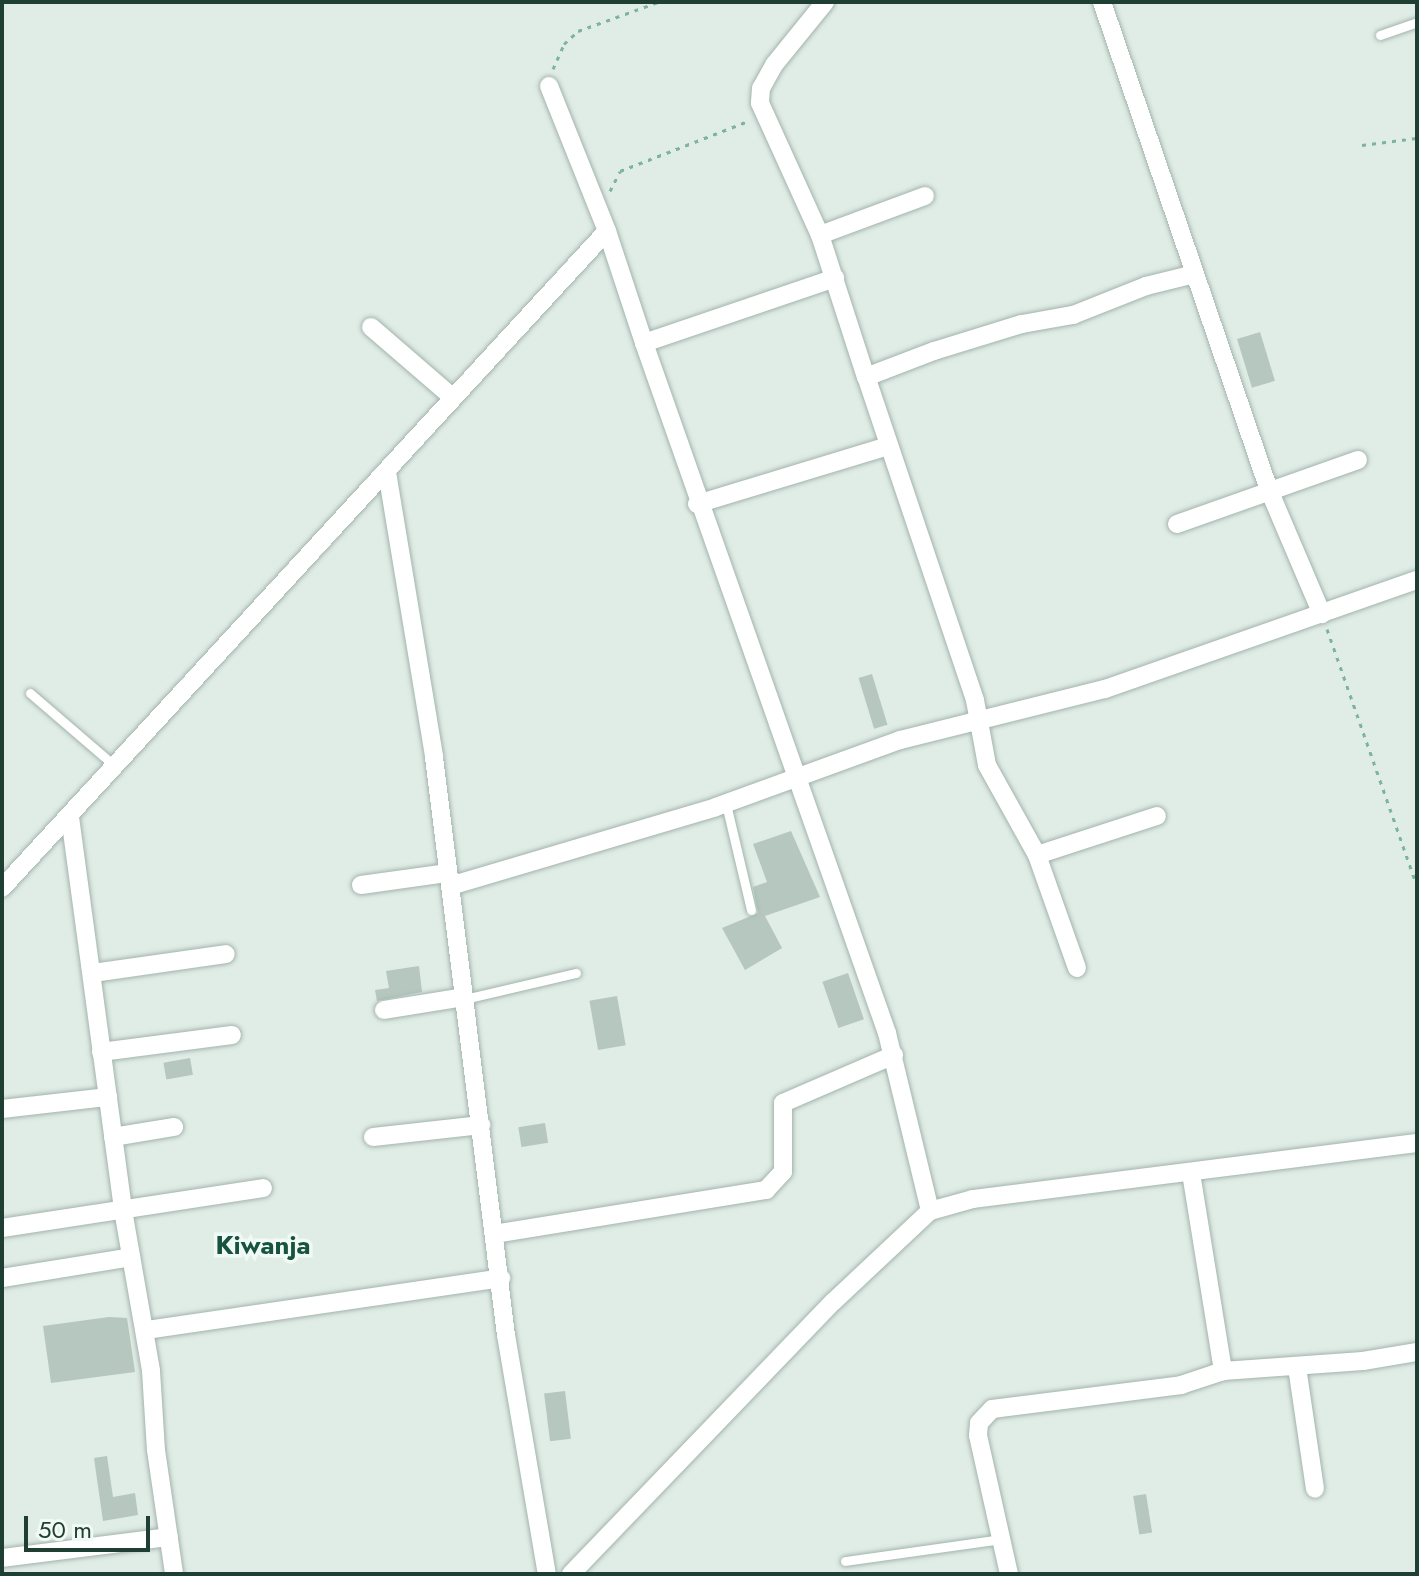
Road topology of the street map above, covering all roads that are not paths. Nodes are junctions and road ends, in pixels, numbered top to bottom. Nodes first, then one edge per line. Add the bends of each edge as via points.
1 (825, 2) edge
2 (1102, 2) edge
3 (1417, 22) edge
4 (1380, 35) dead end
5 (549, 86) road end
6 (925, 196) dead end
7 (607, 231) junction
8 (820, 235) junction
9 (1194, 274) junction
10 (835, 278) junction
11 (371, 327) dead end
12 (644, 343) junction
13 (866, 377) junction
14 (452, 397) junction
15 (888, 446) junction
16 (1358, 460) dead end
17 (387, 472) junction
18 (1269, 490) junction
19 (697, 504) junction
20 (1177, 524) dead end
21 (1417, 580) edge
22 (1322, 614) junction
23 (30, 693) dead end
24 (976, 719) junction
25 (116, 767) junction
26 (800, 779) junction
27 (726, 804) junction
28 (1157, 816) dead end
29 (70, 817) junction
30 (1037, 855) junction
31 (449, 880) junction
32 (361, 885) dead end
33 (2, 888) edge
34 (751, 910) dead end
35 (226, 954) dead end
36 (1077, 968) dead end
37 (93, 973) junction
38 (576, 973) dead end
39 (464, 998) junction
40 (384, 1010) dead end
41 (232, 1035) dead end
42 (101, 1052) junction
43 (894, 1055) junction
44 (108, 1097) junction
45 (2, 1109) edge
46 (481, 1125) junction
47 (174, 1127) dead end
48 (113, 1137) junction
49 (373, 1137) dead end
50 (1417, 1143) edge
51 (1191, 1173) junction
52 (263, 1188) dead end
53 (123, 1210) junction
54 (930, 1211) junction
55 (2, 1228) edge
56 (494, 1234) junction
57 (131, 1257) junction
58 (2, 1278) edge
59 (501, 1278) junction
60 (146, 1330) junction
61 (1417, 1352) edge
62 (1297, 1367) junction
63 (1223, 1371) junction
64 (1315, 1489) dead end
65 (169, 1537) junction
66 (1002, 1539) junction
67 (2, 1558) edge
68 (845, 1561) dead end
69 (174, 1574) edge
70 (547, 1574) edge
71 (571, 1574) edge
72 (1009, 1574) edge

1 - 8 street via 761,88 760,103
2 - 9 street
3 - 4 lane
5 - 7 street
6 - 8 street
7 - 12 street
7 - 14 street
8 - 10 street
9 - 13 street via 1146,286 1073,315 1022,324 934,351
9 - 18 street
10 - 12 street
10 - 13 street
11 - 14 street
12 - 19 street
13 - 15 street
14 - 17 street
15 - 19 street
15 - 24 street via 975,700
16 - 18 street
17 - 25 street
17 - 31 street
18 - 20 street
18 - 22 street
19 - 26 street
21 - 22 street
22 - 24 street via 1105,689
23 - 25 lane
24 - 26 street via 900,740
24 - 30 street via 987,765
25 - 29 street
26 - 27 street
26 - 43 street
27 - 31 street
27 - 34 lane
28 - 30 street
29 - 33 street
29 - 37 street
30 - 36 street
31 - 32 street
31 - 39 street
35 - 37 street
37 - 42 street
38 - 39 lane
39 - 40 street
39 - 46 street
41 - 42 street
42 - 44 street
43 - 54 street
43 - 56 street via 783,1103 783,1172 766,1190
44 - 45 street
44 - 48 street
46 - 49 street
46 - 56 street
47 - 48 street
48 - 53 street
50 - 51 street
51 - 54 street via 973,1199
51 - 63 street
52 - 53 street
53 - 55 street
53 - 57 street
54 - 71 street via 833,1302
56 - 59 street
57 - 58 street
57 - 60 street
59 - 60 street
59 - 70 street
60 - 65 street
61 - 62 street
62 - 63 street
62 - 64 street
63 - 66 street via 1181,1385 1010,1406 984,1414 978,1435
65 - 67 street
65 - 69 street
66 - 68 lane
66 - 72 street

